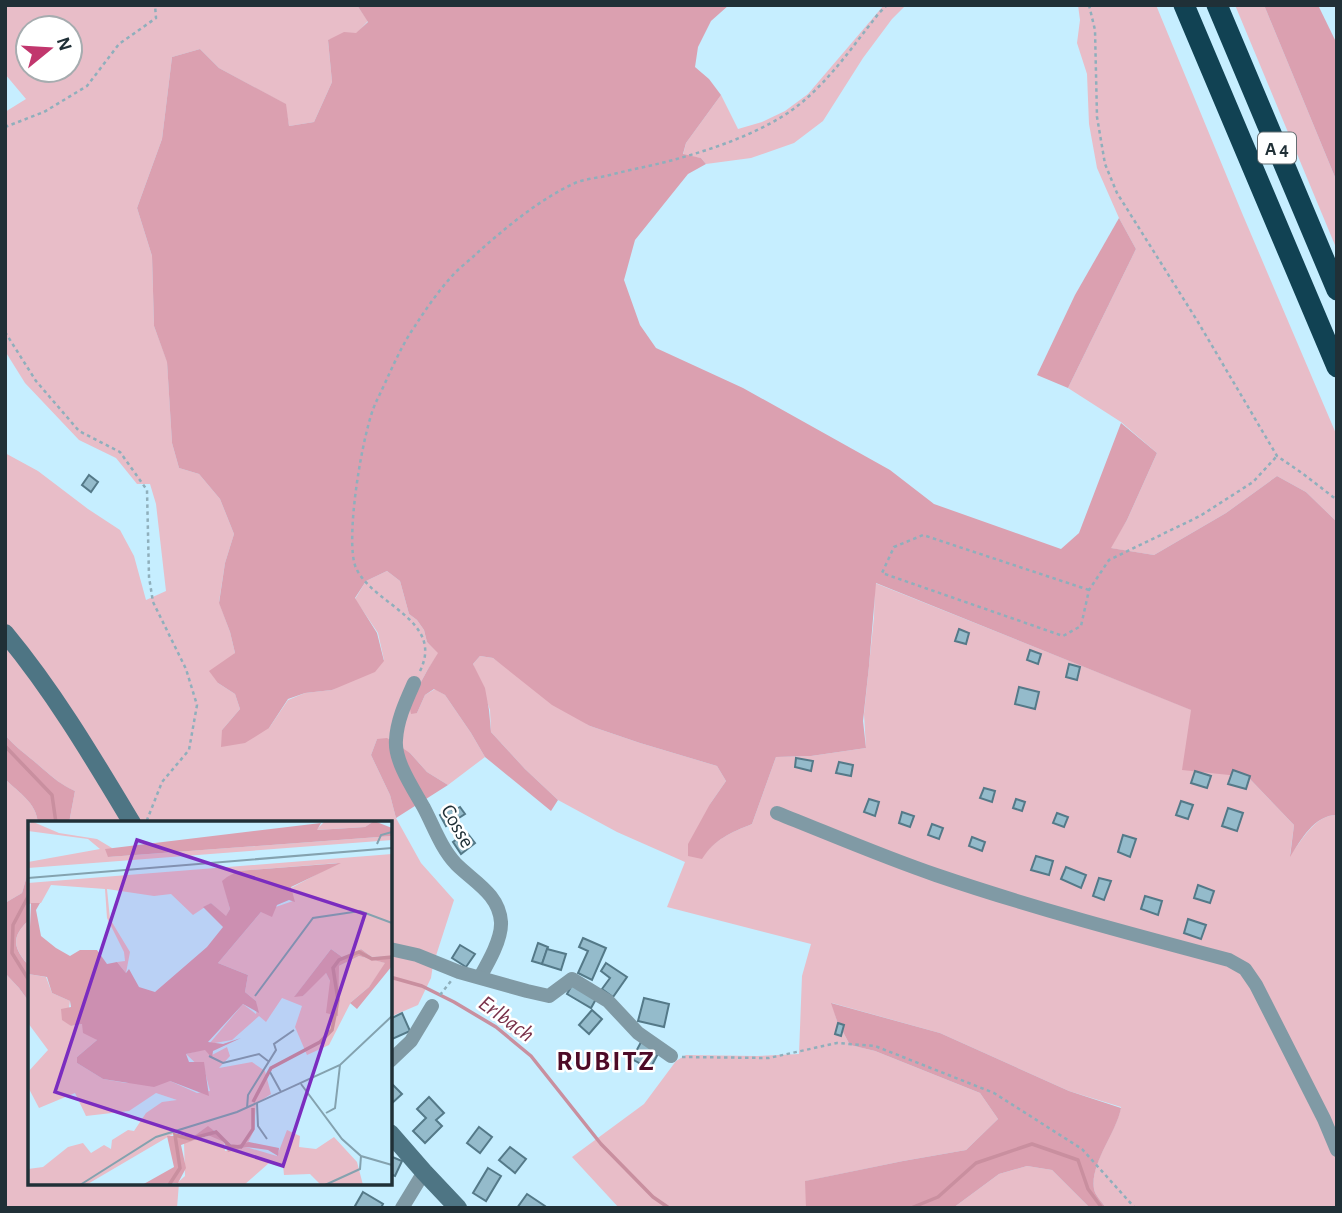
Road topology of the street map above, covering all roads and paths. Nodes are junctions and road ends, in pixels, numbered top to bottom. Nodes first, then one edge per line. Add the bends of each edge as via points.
1 (155, 5) edge
2 (887, 5) edge
3 (1089, 5) edge
4 (1184, 5) edge
5 (1217, 5) edge
6 (5, 127) edge
7 (1337, 290) edge
8 (5, 332) edge
9 (1337, 367) edge
10 (1277, 456) junction
11 (1337, 500) edge
12 (1088, 590) junction
13 (5, 633) edge
14 (414, 683) joint
15 (777, 813) dead end
16 (131, 821) edge
17 (146, 821) edge
18 (392, 949) edge
19 (480, 977) junction
20 (450, 982) dead end
21 (432, 1006) joint
22 (671, 1056) joint
23 (392, 1058) edge
24 (392, 1135) edge
25 (1337, 1150) edge
26 (424, 1172) junction
27 (402, 1208) edge
28 (458, 1208) edge
29 (1135, 1208) edge

1 - 6 path via 156,18 119,44 87,86 44,112
2 - 14 path via 823,83 782,117 712,148 577,182 551,196 453,275 413,328 374,407 358,474 352,527 354,564 361,577 421,634 425,661
3 - 10 path via 1095,30 1097,117 1105,164 1117,193
4 - 9 highway, A 4
5 - 7 highway, A 4
8 - 17 path via 36,382 79,431 120,452 147,490 153,602 186,668 197,705 189,750 162,782
10 - 11 path
10 - 12 path via 1253,482 1200,516 1109,560
12 - 12 path via 1081,626 1063,636 882,573 894,547 923,535
13 - 16 main road via 89,751
14 - 19 street, Cosse via 395,742 401,764 455,863 488,891 497,906 501,924
15 - 25 street via 934,874 1229,960 1245,969
18 - 19 street
19 - 22 street via 550,996 572,979 608,1001 638,1033
20 - 21 path
21 - 23 street via 411,1041
22 - 29 path via 769,1058 837,1043 876,1046 994,1093 1082,1149
24 - 26 main road
26 - 27 street
26 - 28 main road

